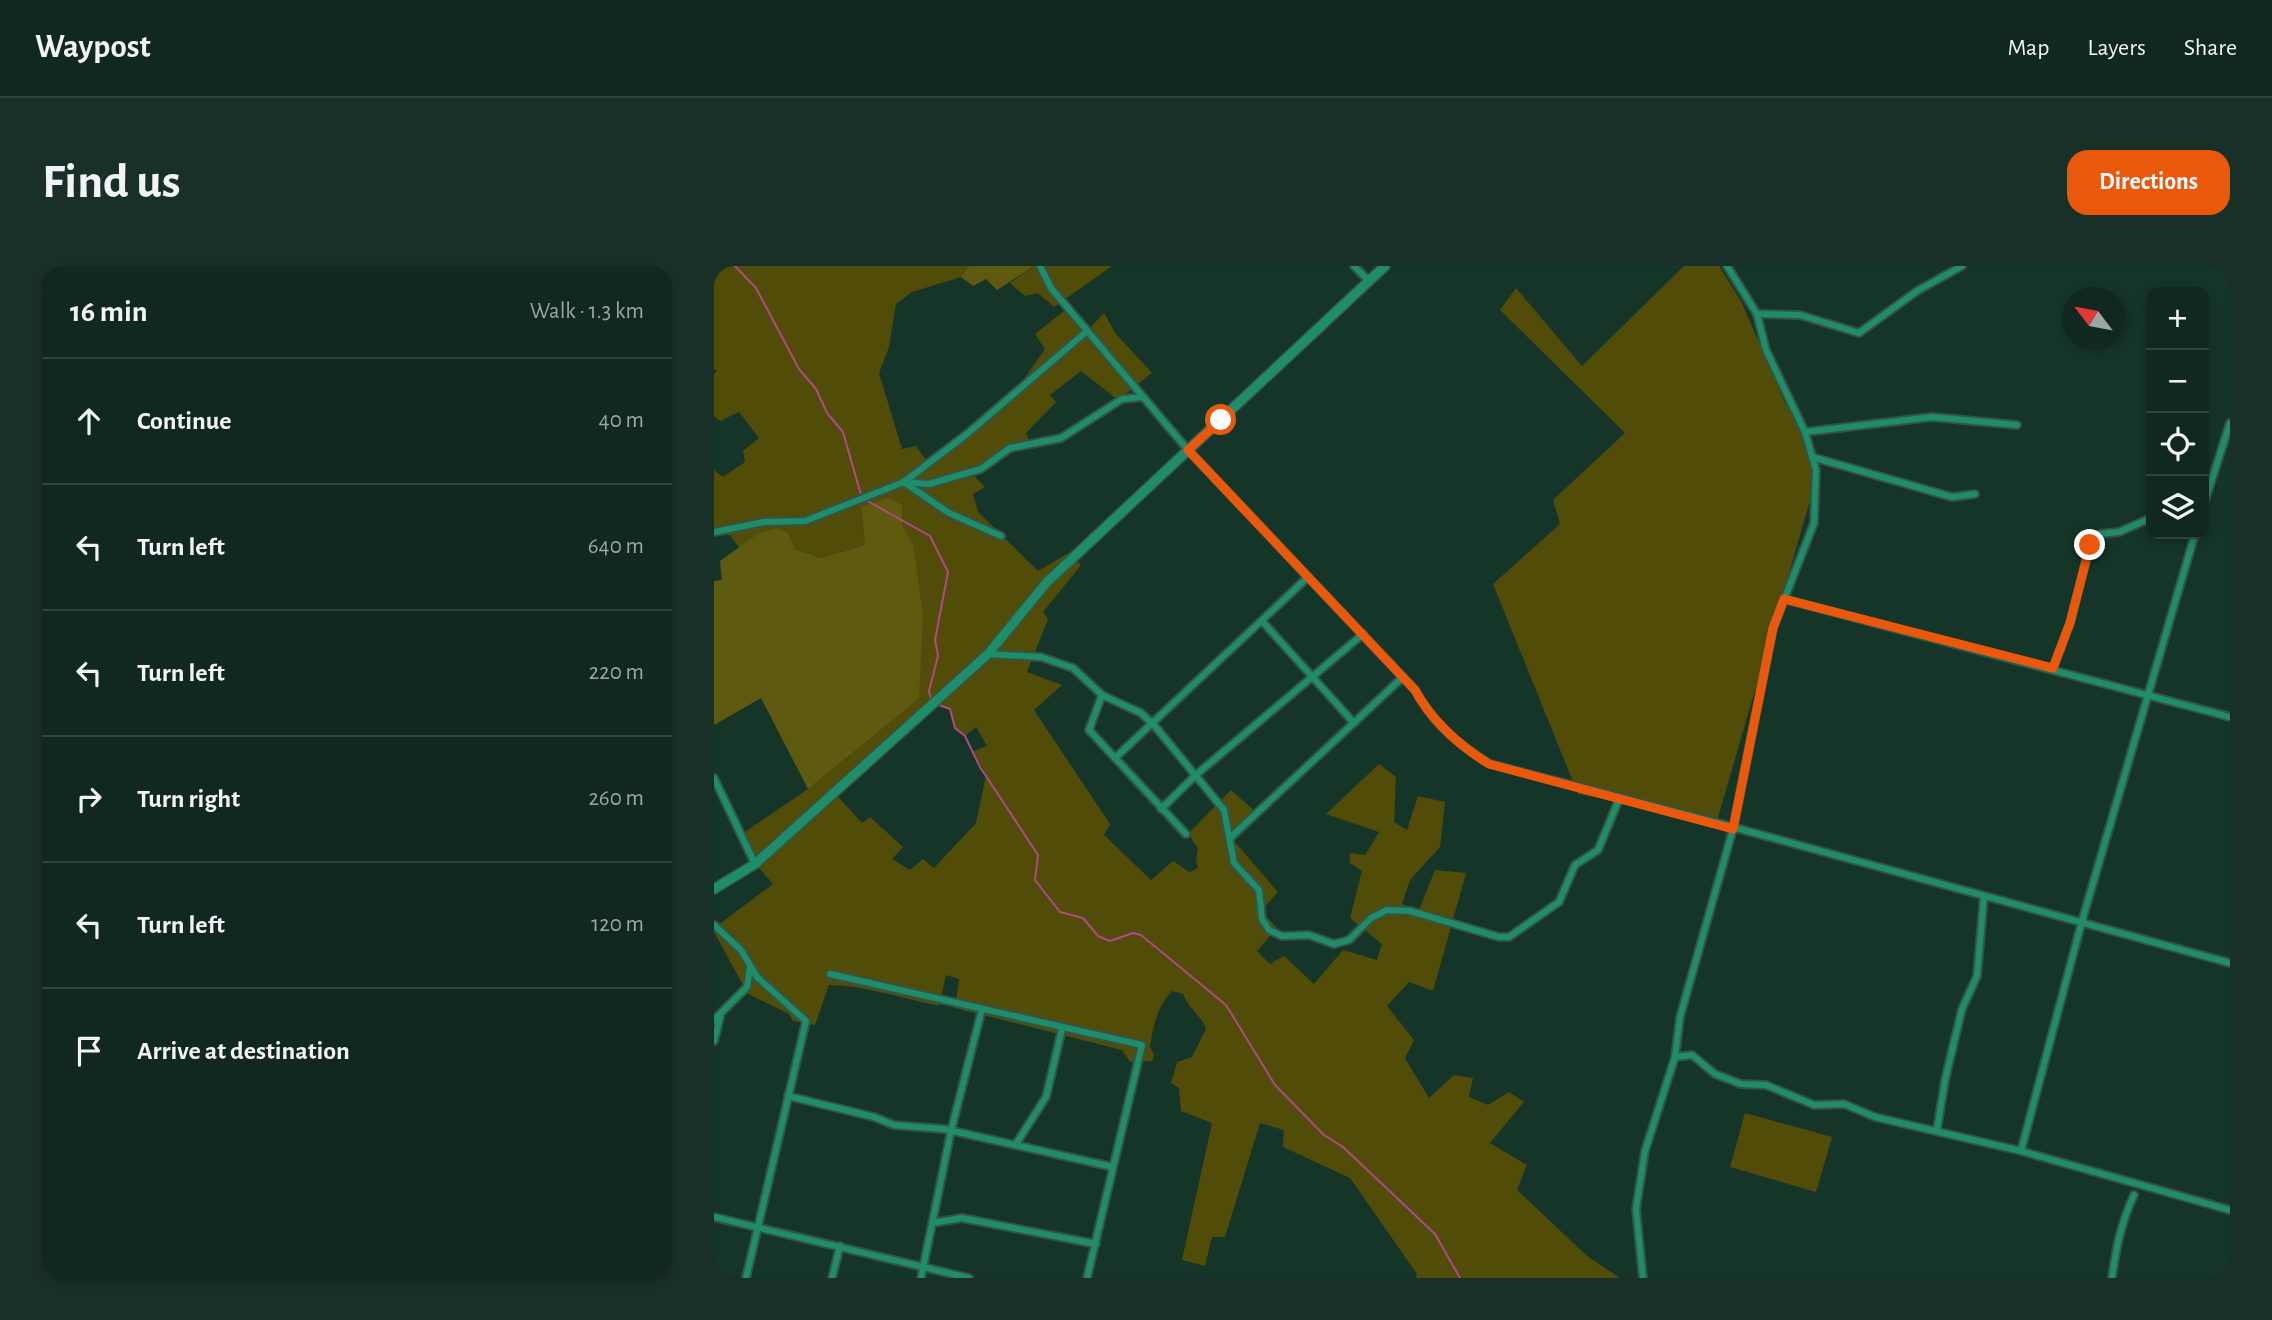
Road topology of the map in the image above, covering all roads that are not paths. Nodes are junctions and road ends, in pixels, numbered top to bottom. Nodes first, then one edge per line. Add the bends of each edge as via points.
1 (1040, 266) edge
2 (1354, 266) edge
3 (1385, 266) edge
4 (1727, 266) edge
5 (1962, 266) edge
6 (1368, 281) junction
7 (1756, 314) junction
8 (1086, 332) junction
9 (1142, 397) junction
10 (2230, 423) edge
11 (2017, 425) dead end
12 (1805, 432) junction
13 (2228, 436) edge
14 (1188, 450) junction
15 (1812, 457) junction
16 (904, 482) junction
17 (2209, 490) edge
18 (1975, 494) dead end
19 (2146, 520) edge
20 (714, 531) edge
21 (1001, 536) dead end
22 (2194, 539) edge
23 (1308, 577) junction
24 (1784, 599) junction
25 (1262, 621) junction
26 (1363, 634) junction
27 (988, 654) junction
28 (2053, 668) junction
29 (1313, 677) junction
30 (1403, 677) junction
31 (1102, 695) junction
32 (2148, 695) junction
33 (2230, 717) edge
34 (1353, 723) junction
35 (1154, 724) junction
36 (1115, 758) junction
37 (1197, 774) junction
38 (714, 778) edge
39 (1620, 797) junction
40 (1161, 809) junction
41 (1733, 829) junction
42 (1186, 834) dead end
43 (1230, 838) junction
44 (755, 864) junction
45 (714, 889) edge
46 (1984, 896) junction
47 (2082, 921) junction
48 (714, 925) edge
49 (2230, 963) edge
50 (750, 968) junction
51 (831, 974) dead end
52 (982, 1009) junction
53 (717, 1018) edge
54 (1062, 1029) junction
55 (714, 1041) edge
56 (1675, 1057) junction
57 (788, 1096) junction
58 (1937, 1130) junction
59 (951, 1131) junction
60 (1016, 1144) junction
61 (2021, 1151) junction
62 (1114, 1167) junction
63 (2134, 1195) dead end
64 (2230, 1210) edge
65 (714, 1217) edge
66 (932, 1223) junction
67 (757, 1227) junction
68 (1096, 1244) junction
69 (840, 1246) junction
70 (923, 1266) junction
71 (746, 1278) edge
72 (832, 1278) edge
73 (921, 1278) edge
74 (969, 1278) edge
75 (1087, 1278) edge
76 (1643, 1278) edge
77 (2112, 1278) edge

1 - 8 street via 1051,288
2 - 6 street
3 - 6 main road
4 - 7 street
5 - 7 street via 1858,333 1800,315
6 - 14 main road
7 - 12 street via 1766,350
8 - 9 street
8 - 16 street via 968,434
9 - 14 street
9 - 16 street via 1122,399 1061,438 1010,448 981,469 929,484
10 - 13 street
11 - 12 street via 1932,416
12 - 15 street
13 - 17 street
14 - 23 street
14 - 27 main road via 1047,582
15 - 18 street via 1952,497
15 - 24 street via 1814,523
16 - 20 street via 805,521
16 - 21 street via 948,513
19 - 28 street via 2119,532 2100,534 2090,545
22 - 32 street
23 - 25 street
23 - 26 street
24 - 28 street
24 - 41 street via 1773,628
25 - 29 street
25 - 35 street
26 - 29 street
26 - 30 street
27 - 31 street via 1041,657 1073,668
27 - 44 main road
28 - 32 street
29 - 34 street
29 - 37 street
30 - 34 street
30 - 39 street via 1427,711 1489,764
31 - 35 street
31 - 36 street via 1090,730
32 - 33 street
32 - 47 street
34 - 43 street
35 - 36 street
35 - 37 street
36 - 40 street
37 - 40 street
37 - 43 street via 1224,810
38 - 44 street
39 - 41 street
39 - 43 street via 1598,850 1575,865 1559,902 1509,937 1410,911 1387,910 1371,918 1349,940 1334,944 1309,935 1282,936 1269,930 1262,919 1259,890 1234,863
40 - 42 street
41 - 46 street
41 - 56 street via 1680,1017
44 - 45 main road
46 - 47 street
46 - 58 street via 1977,976 1962,1009
47 - 49 street
47 - 61 street
48 - 50 street via 741,950
50 - 53 street via 747,987
50 - 57 street via 806,1021
51 - 52 street
52 - 54 street
52 - 59 street
53 - 55 street
54 - 60 street via 1046,1097
54 - 62 street via 1142,1045
56 - 58 street via 1692,1055 1715,1074 1741,1084 1766,1085 1814,1105 1843,1104 1875,1117
56 - 76 street via 1645,1151 1636,1209
57 - 59 street via 894,1125
57 - 67 street
58 - 61 street
59 - 60 street
59 - 66 street
60 - 62 street
61 - 64 street
62 - 68 street
63 - 77 street via 2118,1236
65 - 67 street
66 - 68 street via 962,1218
66 - 70 street
67 - 69 street
67 - 71 street
68 - 75 street
69 - 70 street
69 - 72 street
70 - 73 street
70 - 74 street

